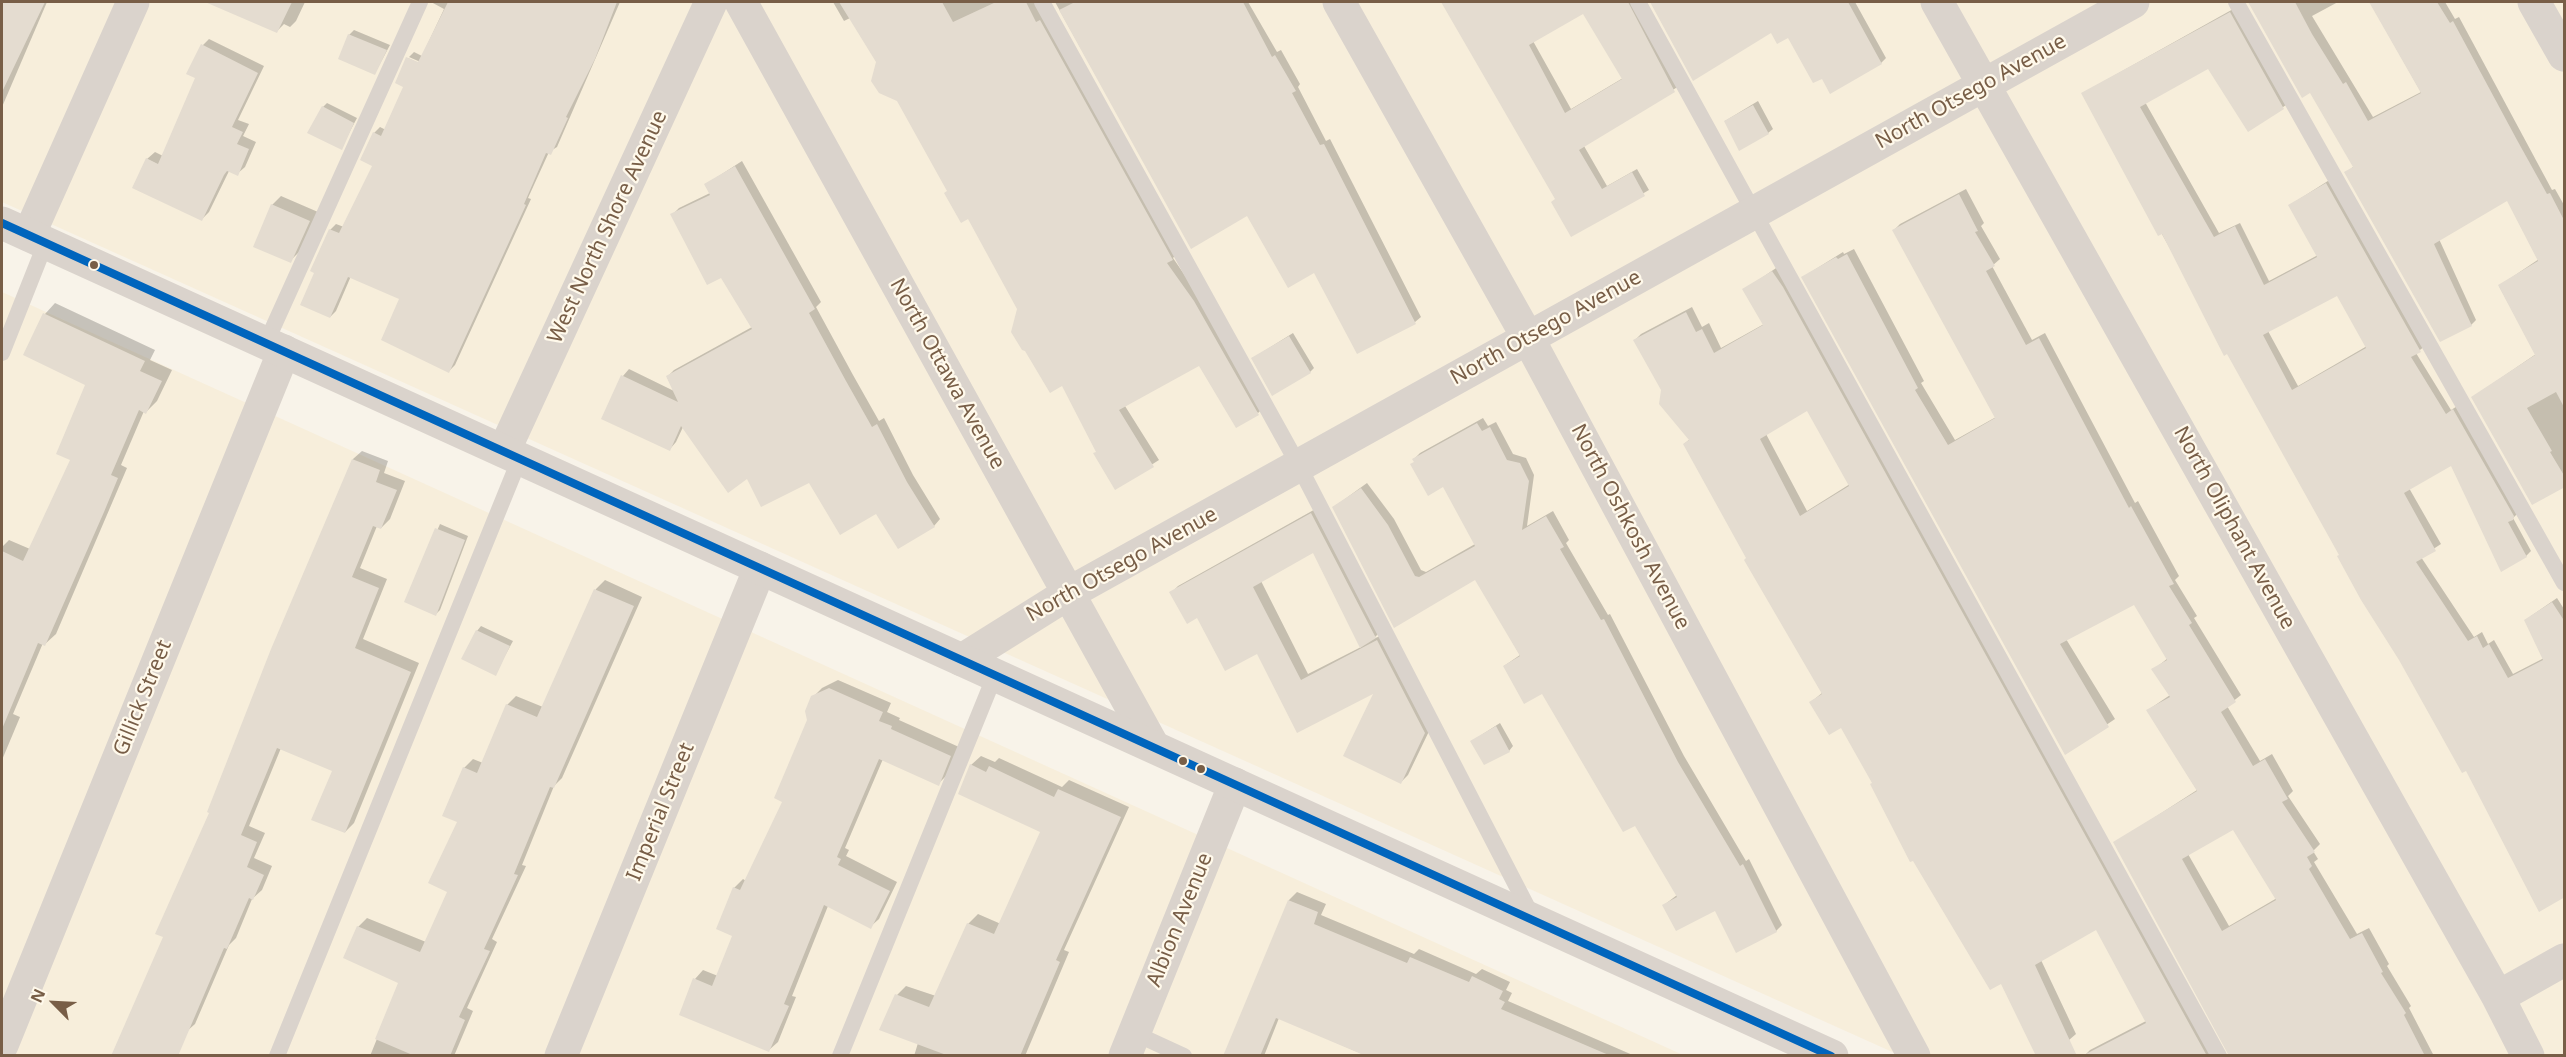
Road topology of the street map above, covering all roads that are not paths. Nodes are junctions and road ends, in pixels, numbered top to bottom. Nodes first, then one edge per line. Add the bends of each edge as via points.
1 (133, 2) edge
2 (420, 2) edge
3 (711, 2) edge
4 (741, 2) edge
5 (1042, 2) edge
6 (1339, 2) edge
7 (1638, 2) edge
8 (1937, 2) edge
9 (2133, 2) edge
10 (2236, 2) edge
11 (2534, 2) edge
12 (2565, 55) edge
13 (1984, 84) junction
14 (1755, 212) junction
15 (25, 233) edge
16 (1528, 338) junction
17 (275, 347) junction
18 (2, 353) edge
19 (512, 455) junction
20 (1299, 466) junction
21 (760, 568) junction
22 (2565, 583) edge
23 (1069, 593) junction
24 (962, 660) junction
25 (995, 675) junction
26 (1153, 746) junction
27 (1235, 784) junction
28 (1534, 920) junction
29 (2565, 960) edge
30 (2498, 997) junction
31 (1129, 1044) edge
32 (2, 1045) edge
33 (277, 1056) edge
34 (561, 1056) edge
35 (840, 1056) edge
36 (1184, 1056) edge
37 (1832, 1056) edge
38 (1914, 1056) edge
39 (2220, 1056) edge
40 (2528, 1056) edge

1 - 15 street
2 - 17 lane
3 - 19 street, West North Shore Avenue
4 - 23 street, North Ottawa Avenue
5 - 20 lane
6 - 16 street, North Oshkosh Avenue
7 - 14 lane
8 - 13 street, North Oliphant Avenue
9 - 13 street, North Otsego Avenue
10 - 22 lane
11 - 12 street
13 - 14 street, North Otsego Avenue
13 - 30 street, North Oliphant Avenue
14 - 16 street, North Otsego Avenue
14 - 39 lane
15 - 17 street
15 - 18 lane
16 - 20 street, North Otsego Avenue
16 - 38 street, North Oshkosh Avenue
17 - 19 street
17 - 32 street, Gillick Street
19 - 21 street
19 - 33 lane
20 - 23 street, North Otsego Avenue
20 - 28 lane
21 - 24 street
21 - 34 street, Imperial Street
23 - 24 street, North Otsego Avenue
23 - 26 street, North Ottawa Avenue
24 - 25 street
25 - 26 street
25 - 35 lane
26 - 27 street
27 - 28 street
27 - 31 street, Albion Avenue
28 - 37 street
29 - 30 street
30 - 40 street, North Oliphant Avenue
31 - 36 lane

